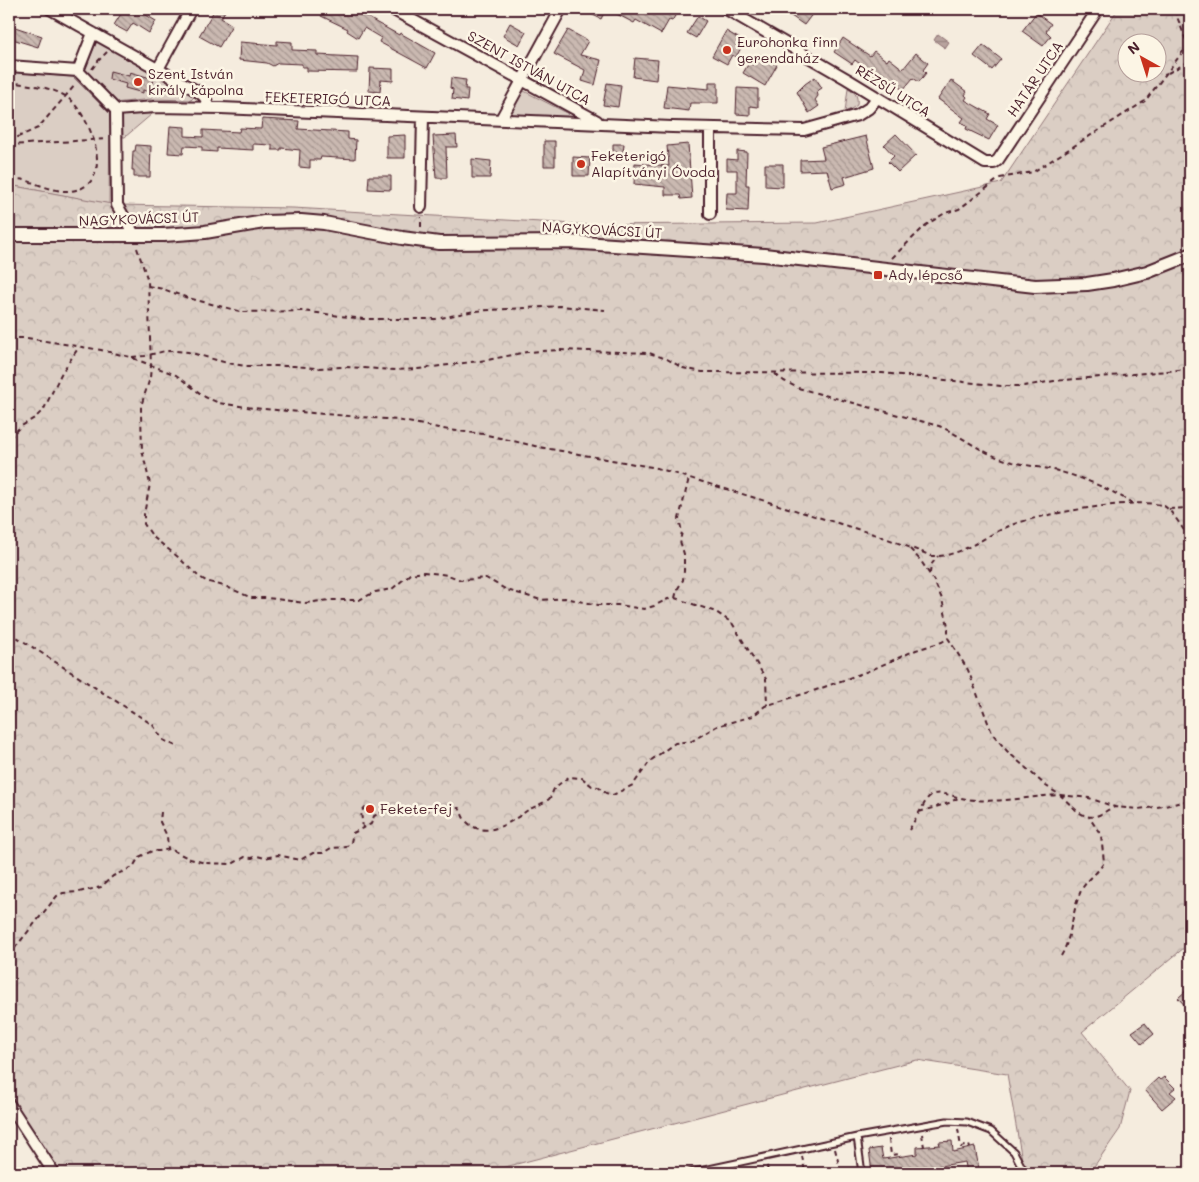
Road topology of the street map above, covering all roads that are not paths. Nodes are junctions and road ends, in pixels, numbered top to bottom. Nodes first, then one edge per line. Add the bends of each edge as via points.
1 (50, 9) edge
2 (191, 9) edge
3 (392, 9) edge
4 (561, 9) edge
5 (726, 9) edge
6 (1098, 9) edge
7 (93, 33) junction
8 (9, 66) edge
9 (158, 69) junction
10 (80, 74) junction
11 (522, 80) junction
12 (877, 98) junction
13 (208, 108) junction
14 (116, 110) junction
15 (423, 117) junction
16 (501, 119) junction
17 (600, 122) junction
18 (710, 128) junction
19 (994, 163) joint
20 (421, 207) road end
21 (710, 214) dead end
22 (9, 235) edge
23 (136, 236) junction
24 (1190, 256) edge
25 (9, 1104) edge
26 (857, 1137) junction
27 (700, 1172) edge
28 (54, 1173) edge
29 (690, 1173) edge
30 (862, 1173) edge
31 (1025, 1173) edge

1 - 7 street
2 - 9 street
3 - 11 street, SZENT ISTVÁN UTCA
4 - 11 street
5 - 12 street, RÉZSŰ UTCA
6 - 19 street, HATÁR UTCA
7 - 9 street
7 - 10 street
8 - 10 street
9 - 13 street via 205,96
10 - 14 street
11 - 16 street
11 - 17 street, SZENT ISTVÁN UTCA
12 - 18 street, FEKETERIGÓ UTCA via 858,115 804,130
12 - 19 street, RÉZSŰ UTCA via 974,158 985,164
13 - 14 street, FEKETERIGÓ UTCA
13 - 15 street, FEKETERIGÓ UTCA
14 - 23 street via 117,205
15 - 16 street, FEKETERIGÓ UTCA
15 - 20 street
16 - 17 street, FEKETERIGÓ UTCA
17 - 18 street, FEKETERIGÓ UTCA
18 - 21 street
22 - 23 street, NAGYKOVÁCSI ÚT
23 - 24 street, NAGYKOVÁCSI ÚT via 301,221 421,241 459,244 568,242 764,255 1036,286 1113,280
25 - 28 street
26 - 27 lane
26 - 30 lane
26 - 31 lane via 921,1125 967,1122 991,1131 1014,1152
27 - 29 lane

